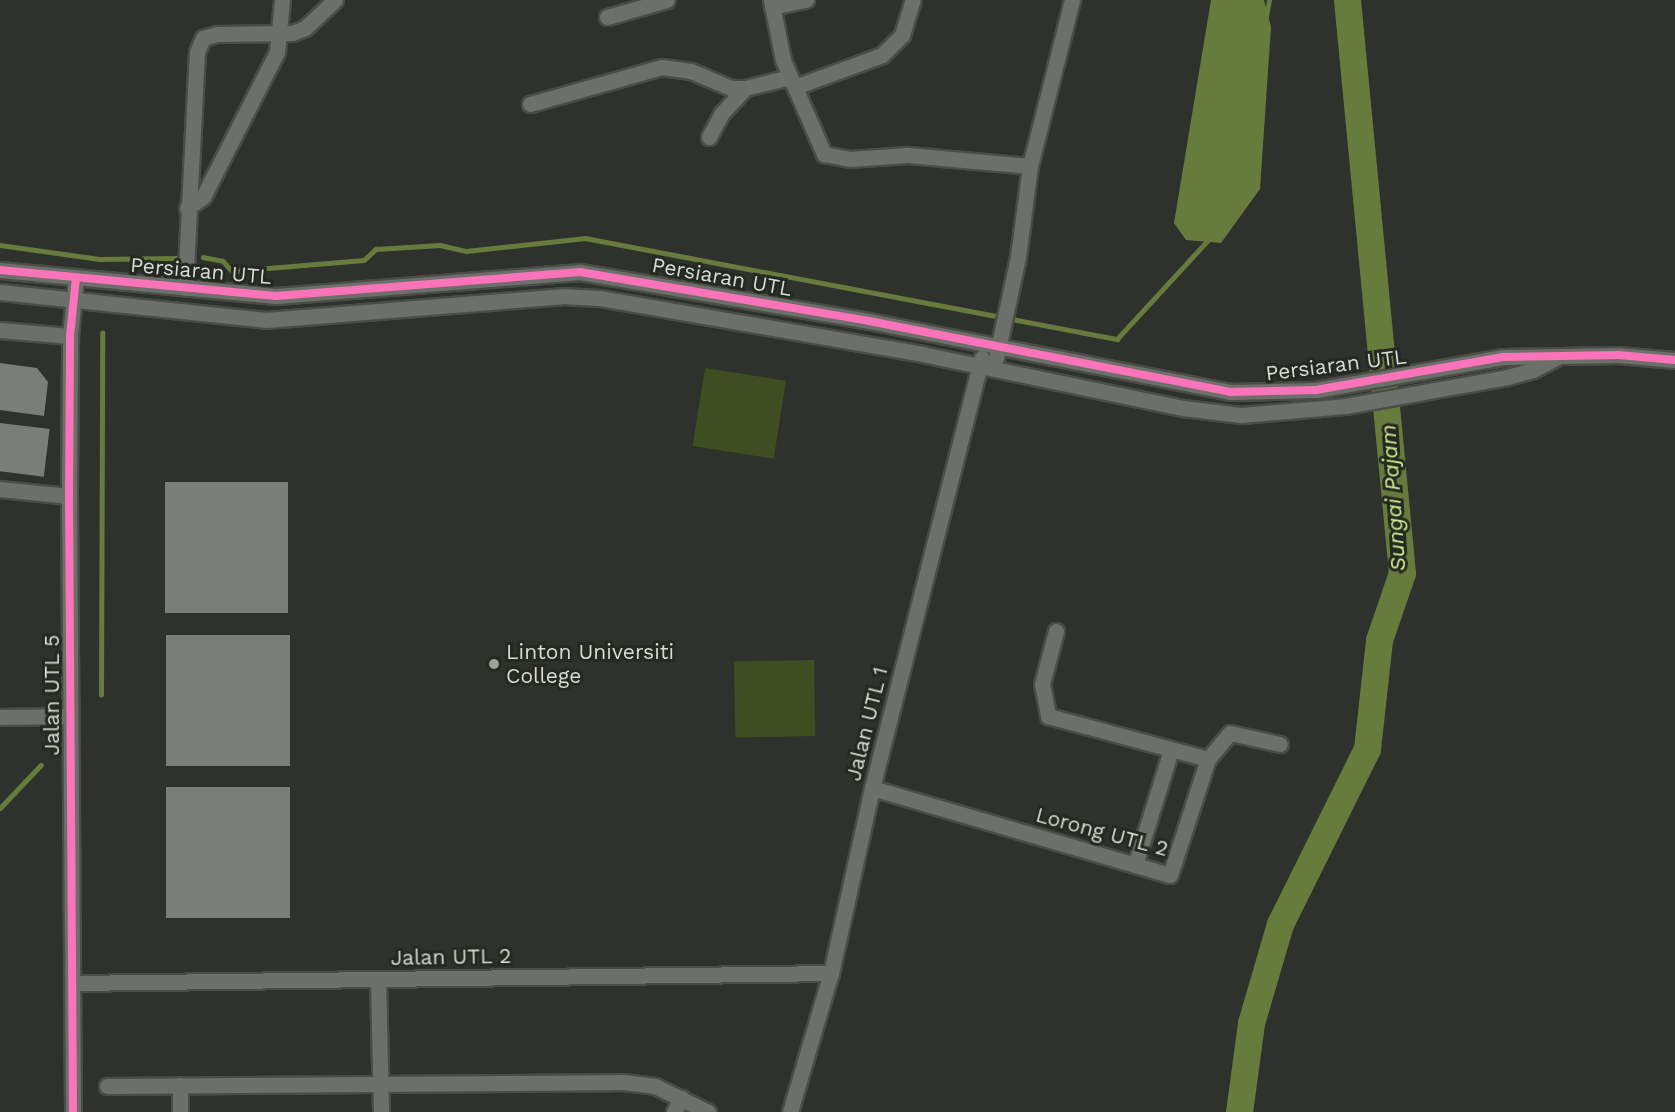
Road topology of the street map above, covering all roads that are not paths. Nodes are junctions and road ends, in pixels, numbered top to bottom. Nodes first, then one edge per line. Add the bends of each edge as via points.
1 (282, 0) edge
2 (335, 0) edge
3 (667, 0) edge
4 (806, 0) edge
5 (913, 0) edge
6 (1072, 0) edge
7 (772, 4) edge
8 (607, 17) dead end
9 (280, 34) junction
10 (792, 82) junction
11 (745, 88) junction
12 (531, 104) dead end
13 (709, 137) dead end
14 (1030, 166) junction
15 (187, 208) junction
16 (0, 270) edge
17 (76, 278) junction
18 (184, 288) junction
19 (0, 292) edge
20 (73, 301) junction
21 (0, 330) edge
22 (70, 336) junction
23 (991, 348) junction
24 (1557, 357) junction
25 (1675, 360) edge
26 (987, 367) junction
27 (0, 489) edge
28 (69, 496) junction
29 (1056, 631) dead end
30 (70, 716) junction
31 (0, 717) edge
32 (1280, 744) dead end
33 (1171, 750) junction
34 (1208, 759) junction
35 (872, 788) junction
36 (1136, 865) junction
37 (831, 973) junction
38 (378, 979) junction
39 (72, 983) junction
40 (180, 1085) junction
41 (380, 1085) junction
42 (107, 1086) dead end
43 (677, 1105) edge
44 (73, 1112) edge
45 (180, 1112) edge
46 (381, 1112) edge
47 (708, 1112) edge
48 (790, 1112) edge

1 - 9 street
2 - 9 street via 305,28
3 - 8 street
4 - 7 street
5 - 10 street via 902,35 882,54
6 - 14 street, Jalan UTL 1
7 - 10 street
9 - 15 street via 277,52 203,197
9 - 15 street via 218,33 203,38 197,52
10 - 11 street
10 - 14 street via 815,141 824,154 834,158 907,155
11 - 12 street via 730,87 691,71 662,68
11 - 13 street via 722,113
14 - 23 street, Jalan UTL 1 via 1008,301 1001,332
15 - 18 street
16 - 17 street, Persiaran UTL
17 - 18 street, Persiaran UTL
17 - 20 street, Jalan UTL 5
18 - 23 street, Persiaran UTL via 276,296 580,272 869,321
19 - 20 street, Persiaran UTL
20 - 22 street, Jalan UTL 5
20 - 26 street, Persiaran UTL via 266,320 583,296
21 - 22 street
22 - 28 street, Jalan UTL 5
23 - 24 street, Persiaran UTL via 1230,392 1275,393 1344,386 1503,357
23 - 26 street, Jalan UTL 1
24 - 25 street, Persiaran UTL via 1618,355
24 - 26 street, Persiaran UTL via 1533,370 1432,391 1345,406 1241,415 1183,408
26 - 35 street, Jalan UTL 1
27 - 28 street
28 - 30 street, Jalan UTL 5
29 - 33 street via 1042,684 1048,716
30 - 31 street
30 - 39 street, Jalan UTL 5
32 - 34 street via 1230,733
33 - 34 street
33 - 36 street
34 - 36 street, Lorong UTL 2 via 1170,875
35 - 36 street, Lorong UTL 2
35 - 37 street, Jalan UTL 1
37 - 38 street, Jalan UTL 2
37 - 48 street, Jalan UTL 1
38 - 39 street, Jalan UTL 2
38 - 41 street
39 - 44 street, Jalan UTL 5
40 - 41 street
40 - 42 street
40 - 45 street
41 - 43 street via 640,1082
41 - 46 street
43 - 47 street

